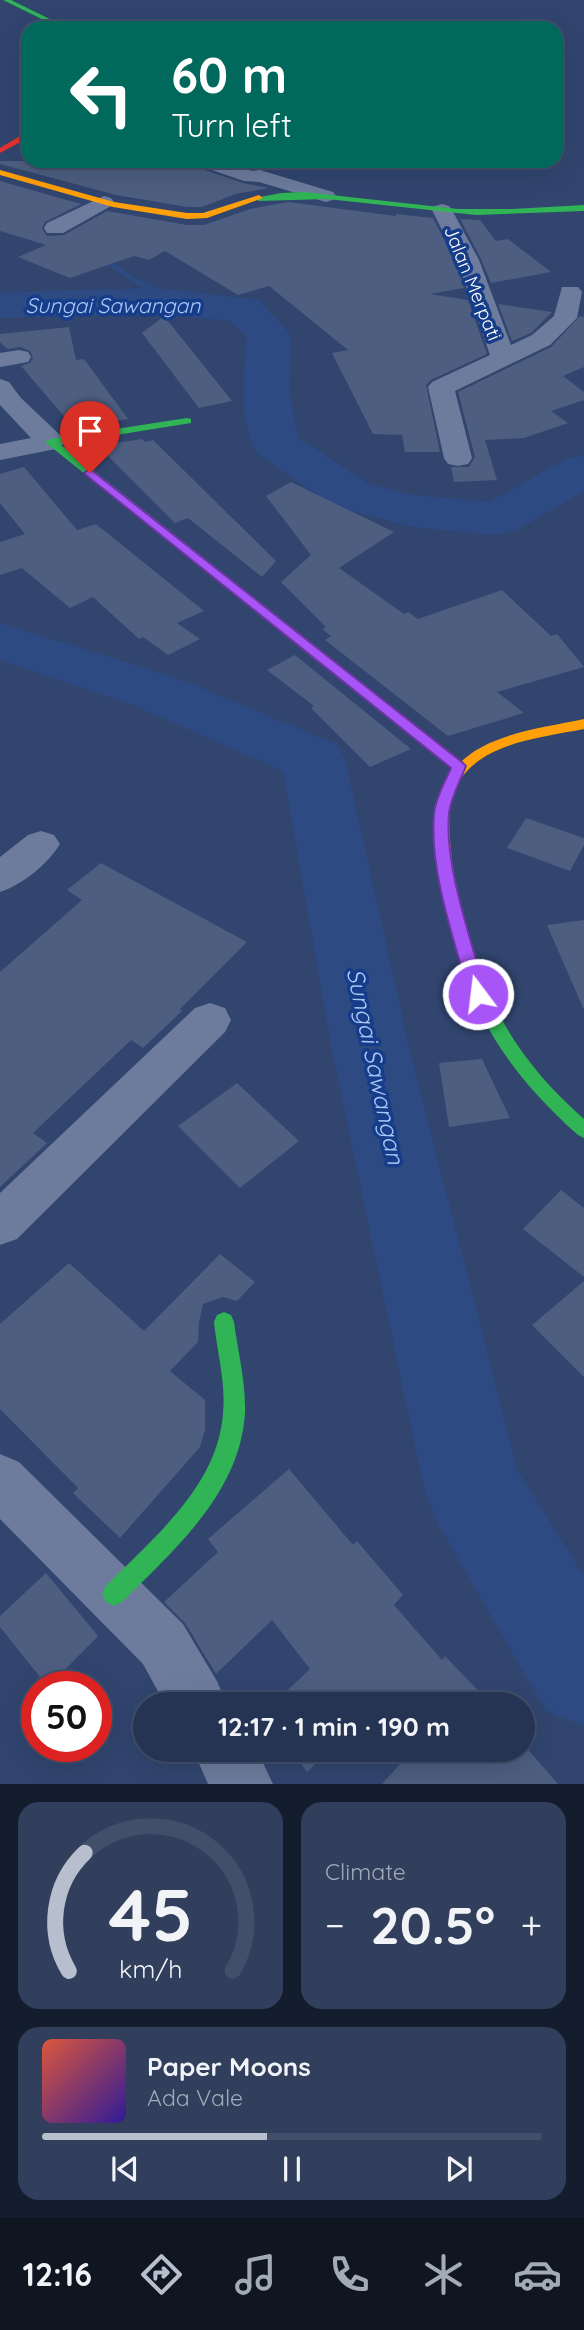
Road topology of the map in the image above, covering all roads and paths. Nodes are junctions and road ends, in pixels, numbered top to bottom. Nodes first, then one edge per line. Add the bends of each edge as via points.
1 (6, 0) edge
2 (50, 21) edge
3 (21, 139) edge
4 (1, 150) edge
5 (225, 168) edge
6 (0, 172) edge
7 (326, 197) junction
8 (108, 203) junction
9 (584, 208) edge
10 (442, 210) junction
11 (55, 228) dead end
12 (570, 292) dead end
13 (503, 358) junction
14 (0, 387) edge
15 (187, 421) dead end
16 (51, 442) junction
17 (0, 452) edge
18 (458, 458) dead end
19 (584, 724) edge
20 (458, 766) junction
21 (41, 844) dead end
22 (0, 878) edge
23 (210, 1020) dead end
24 (584, 1130) edge
25 (0, 1224) edge
26 (224, 1322) dead end
27 (0, 1481) edge
28 (114, 1594) junction
29 (190, 1692) edge
30 (230, 1762) edge
31 (242, 1784) edge

1 - 2 street
3 - 4 street
5 - 7 street
6 - 8 street
7 - 8 street via 268,195 204,216
7 - 10 street
8 - 11 street
9 - 10 street, Jalan Merpati via 521,213
10 - 13 street, Jalan Merpati via 468,260
12 - 13 street via 565,318 541,340
13 - 18 street, Jalan Merpati via 440,387
14 - 16 street
15 - 16 street
16 - 17 street
16 - 20 street
19 - 20 street via 500,744
20 - 24 street via 442,811 442,843 478,994 512,1054 552,1105
21 - 22 street
23 - 25 street
26 - 28 street via 234,1415 223,1459 204,1497
27 - 28 street
28 - 29 street via 163,1644
30 - 31 street

